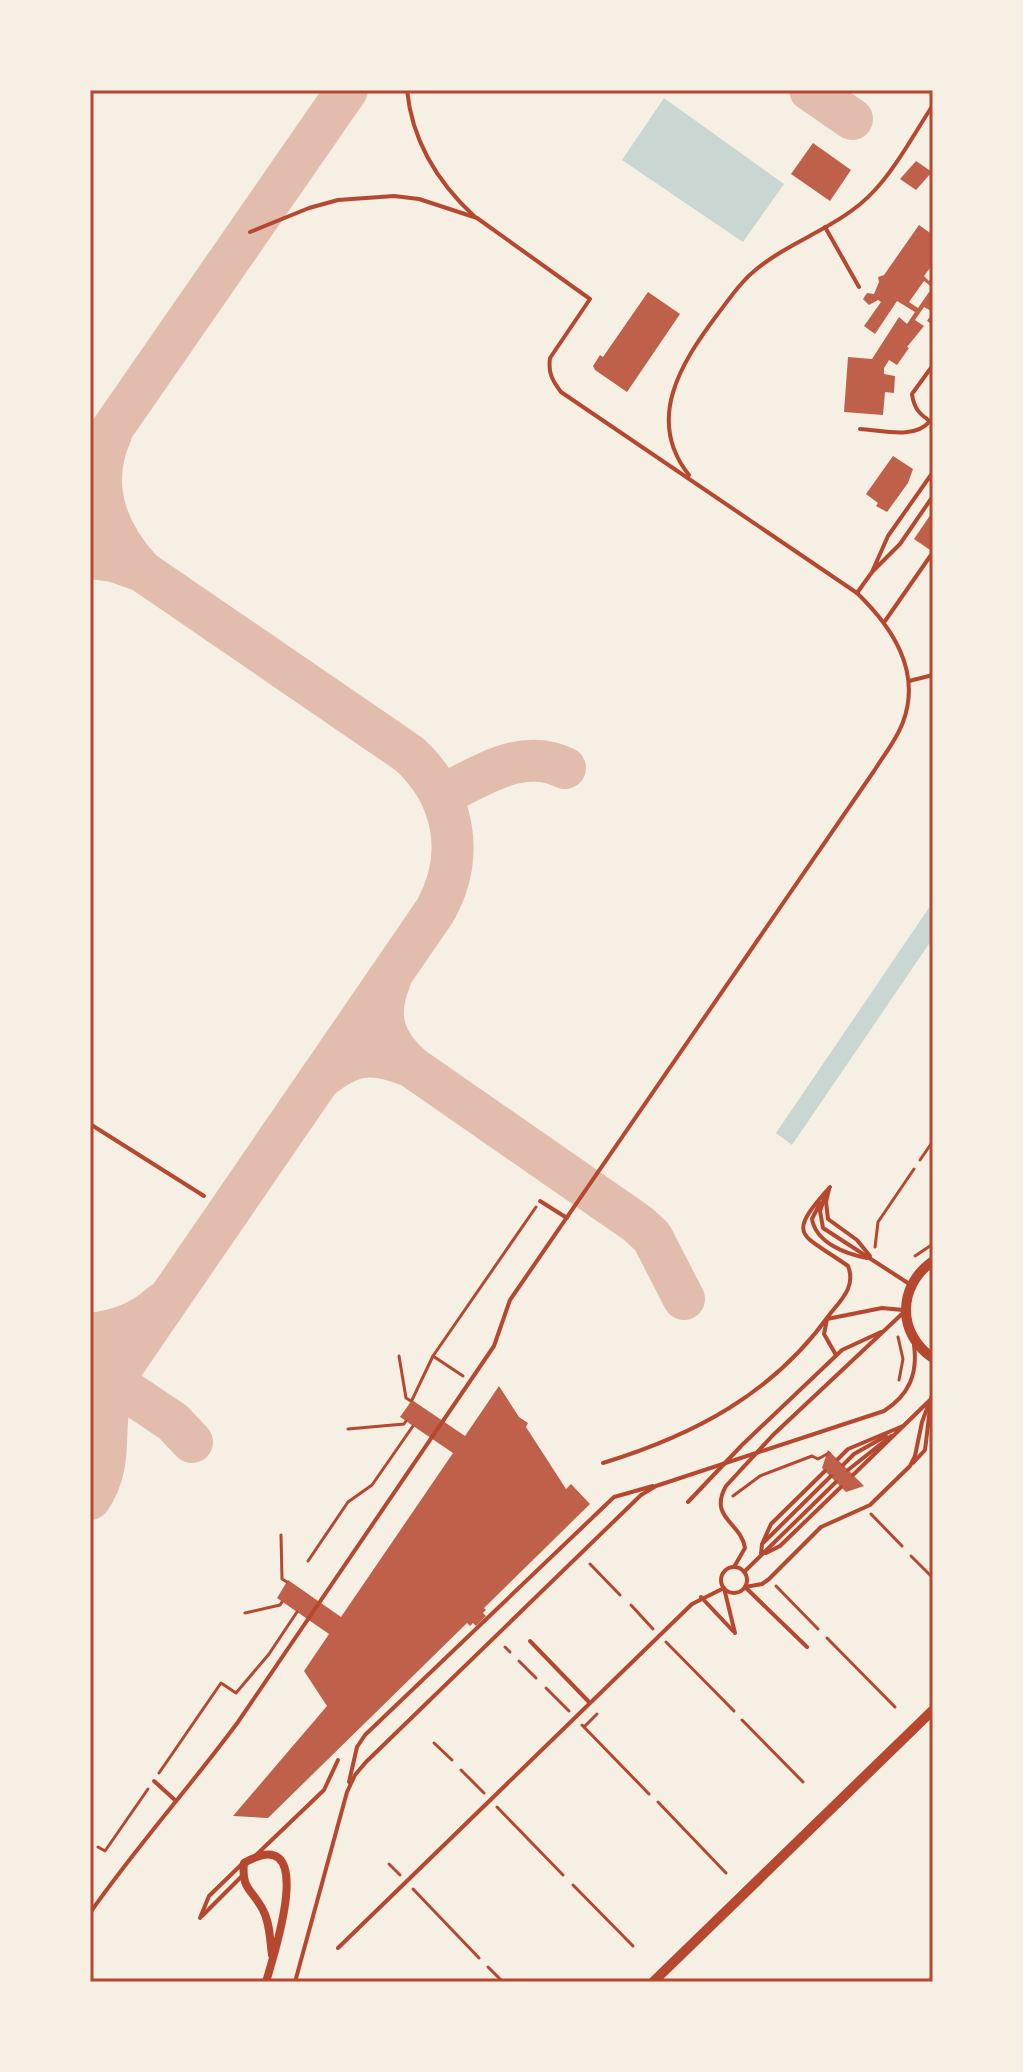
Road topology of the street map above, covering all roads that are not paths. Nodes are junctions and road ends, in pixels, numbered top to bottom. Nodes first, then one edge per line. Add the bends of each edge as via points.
1 (407, 90) edge
2 (933, 105) edge
3 (477, 218) junction
4 (825, 227) junction
5 (250, 232) dead end
6 (859, 287) dead end
7 (933, 365) edge
8 (931, 422) edge
9 (860, 429) dead end
10 (933, 472) edge
11 (693, 480) junction
12 (933, 496) edge
13 (931, 555) edge
14 (872, 572) junction
15 (857, 593) junction
16 (884, 622) junction
17 (933, 675) edge
18 (909, 681) junction
19 (90, 1124) edge
20 (830, 1187) junction
21 (204, 1196) dead end
22 (540, 1201) road end
23 (567, 1218) junction
24 (873, 1260) junction
25 (933, 1261) edge
26 (911, 1285) junction
27 (906, 1310) junction
28 (827, 1319) junction
29 (883, 1331) junction
30 (911, 1334) junction
31 (836, 1355) junction
32 (933, 1358) edge
33 (932, 1397) edge
34 (906, 1424) junction
35 (838, 1459) dead end
36 (603, 1463) dead end
37 (843, 1465) dead end
38 (848, 1470) dead end
39 (825, 1471) dead end
40 (853, 1475) dead end
41 (831, 1476) dead end
42 (836, 1482) dead end
43 (656, 1486) junction
44 (841, 1487) dead end
45 (688, 1502) dead end
46 (762, 1544) junction
47 (761, 1556) junction
48 (734, 1567) junction
49 (744, 1572) junction
50 (745, 1587) junction
51 (724, 1588) junction
52 (701, 1597) junction
53 (530, 1641) dead end
54 (807, 1647) dead end
55 (590, 1703) junction
56 (933, 1710) edge
57 (338, 1760) dead end
58 (154, 1781) road end
59 (347, 1792) junction
60 (176, 1801) junction
61 (254, 1857) junction
62 (244, 1863) junction
63 (242, 1876) junction
64 (90, 1913) edge
65 (338, 1948) dead end
66 (272, 1955) junction
67 (266, 1982) edge
68 (295, 1982) edge
69 (653, 1982) edge

1 - 3 lane via 424,153 455,199
2 - 4 lane via 875,190 848,215
3 - 5 lane via 419,199 365,196 309,208
3 - 11 lane via 590,299 550,358 552,380 561,392
4 - 6 lane
4 - 11 lane via 751,274 679,374 668,413 671,437 676,459
7 - 8 lane via 912,394 914,406
8 - 9 lane via 913,432
10 - 14 lane via 888,536
11 - 15 lane
12 - 14 lane via 900,544
13 - 16 lane
14 - 15 lane
15 - 16 lane
16 - 18 lane via 901,651
17 - 18 lane
18 - 23 lane via 903,722 874,771
19 - 21 lane
20 - 24 lane via 828,1219 857,1240
20 - 24 lane via 813,1214 816,1232 847,1255
20 - 28 lane via 807,1213 804,1232 848,1266 850,1287
22 - 23 lane
23 - 60 lane via 510,1300 494,1346 238,1722
24 - 26 lane
25 - 26 street
26 - 27 street
27 - 28 lane via 882,1308
27 - 29 lane
27 - 30 street
28 - 31 lane via 824,1334
28 - 36 lane via 781,1369 715,1417 685,1434
29 - 31 lane
29 - 48 lane via 726,1486 720,1506 745,1548
30 - 32 street
30 - 43 lane via 915,1358 910,1385 891,1407
31 - 45 lane
33 - 34 lane
33 - 50 lane via 910,1466 870,1505 821,1527 769,1579
34 - 35 lane via 848,1449
34 - 37 lane
34 - 38 lane
34 - 40 lane
39 - 46 lane via 771,1524
41 - 46 lane
42 - 47 lane
43 - 59 lane via 626,1508 366,1762
43 - 59 lane via 614,1497 365,1735 357,1747
44 - 47 lane via 780,1546
46 - 47 lane
47 - 49 lane
48 - 49 lane
48 - 51 lane via 723,1573
49 - 50 lane
50 - 51 lane via 734,1593
50 - 54 lane
51 - 52 lane
51 - 52 lane via 735,1633
52 - 55 lane
53 - 55 lane
55 - 65 lane
56 - 69 street
57 - 61 lane via 324,1790
58 - 60 lane
59 - 68 lane
60 - 64 lane
61 - 62 street
61 - 66 street via 279,1859 287,1872
62 - 63 street
62 - 63 lane via 209,1896 200,1918
63 - 66 street via 264,1910
66 - 67 street

